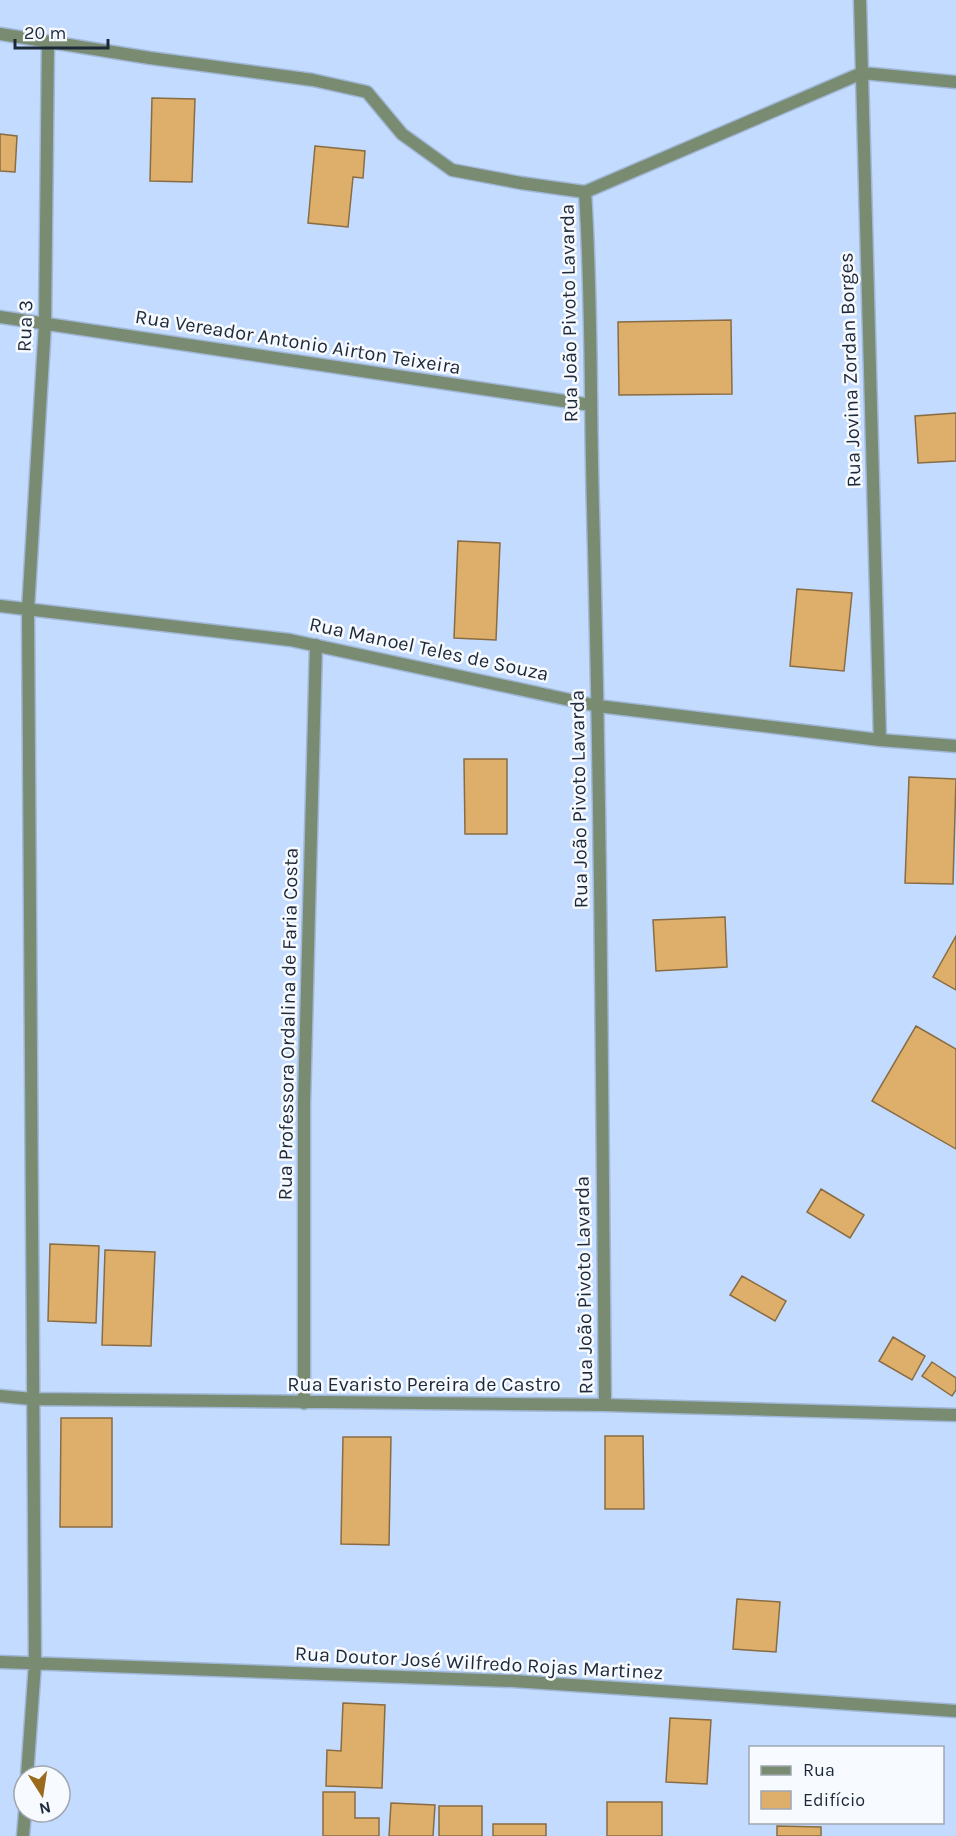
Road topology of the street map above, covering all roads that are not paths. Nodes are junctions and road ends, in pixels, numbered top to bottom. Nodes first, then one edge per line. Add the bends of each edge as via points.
1 (860, 0) edge
2 (0, 34) edge
3 (48, 42) junction
4 (862, 73) junction
5 (956, 82) edge
6 (585, 192) junction
7 (0, 316) edge
8 (45, 324) junction
9 (591, 405) junction
10 (0, 606) edge
11 (28, 610) junction
12 (316, 645) junction
13 (598, 706) junction
14 (880, 740) junction
15 (956, 746) edge
16 (0, 1396) edge
17 (33, 1399) junction
18 (304, 1403) junction
19 (604, 1405) junction
20 (956, 1415) edge
21 (0, 1662) edge
22 (35, 1664) junction
23 (956, 1711) edge
24 (28, 1764) edge

1 - 4 street, Rua Jovina Zordan Borges
2 - 3 street
3 - 6 street via 313,80 368,92 402,134 452,170
3 - 8 street, Rua 3
4 - 5 street
4 - 6 street
4 - 14 street, Rua Jovina Zordan Borges
6 - 9 street, Rua João Pivoto Lavarda
7 - 8 street, Rua Vereador Antonio Airton Teixeira
8 - 9 street, Rua Vereador Antonio Airton Teixeira
8 - 11 street, Rua 3
9 - 13 street, Rua João Pivoto Lavarda
10 - 11 street, Rua Manoel Teles de Souza
11 - 12 street, Rua Manoel Teles de Souza
11 - 17 street, Rua 3
12 - 13 street, Rua Manoel Teles de Souza
12 - 18 street, Rua Professora Ordalina de Faria Costa via 304,1103
13 - 14 street, Rua Manoel Teles de Souza
13 - 19 street, Rua João Pivoto Lavarda
14 - 15 street, Rua Manoel Teles de Souza
16 - 17 street, Rua Evaristo Pereira de Castro
17 - 18 street, Rua Evaristo Pereira de Castro
17 - 22 street, Rua 3
18 - 19 street, Rua Evaristo Pereira de Castro
19 - 20 street, Rua Evaristo Pereira de Castro
21 - 22 street, Rua Doutor José Wilfredo Rojas Martinez
22 - 23 street, Rua Doutor José Wilfredo Rojas Martinez via 513,1682
22 - 24 street, Rua 3

